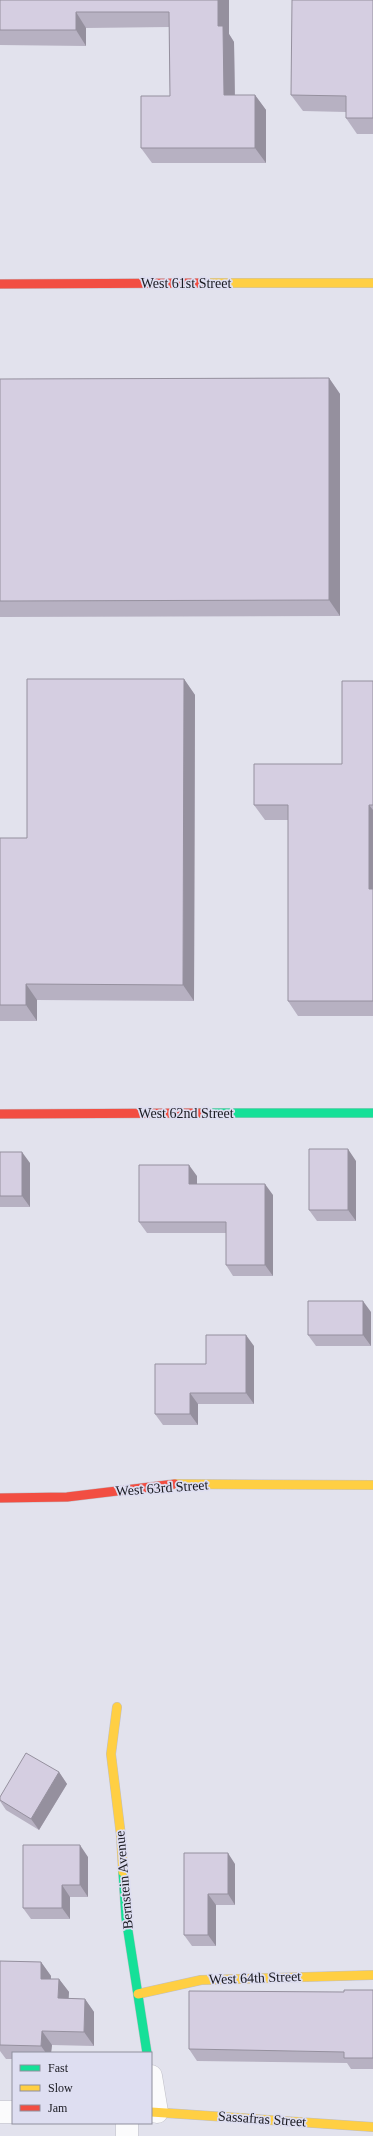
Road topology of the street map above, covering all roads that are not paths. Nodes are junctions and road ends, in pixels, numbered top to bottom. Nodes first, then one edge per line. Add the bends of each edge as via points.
1 (373, 282) edge
2 (0, 284) edge
3 (373, 1113) edge
4 (0, 1114) edge
5 (373, 1485) edge
6 (0, 1498) edge
7 (117, 1707) dead end
8 (373, 1975) edge
9 (138, 1994) junction
10 (147, 2052) edge
11 (152, 2088) edge
12 (0, 2112) edge
13 (12, 2112) edge
14 (154, 2112) edge
15 (127, 2124) edge
16 (373, 2127) edge
17 (127, 2136) edge

1 - 2 street, West 61st Street
3 - 4 street, West 62nd Street
5 - 6 street, West 63rd Street via 187,1483 67,1497
7 - 9 street, Bernstein Avenue via 110,1754 121,1836 126,1918
8 - 9 street, West 64th Street via 202,1980
9 - 10 street, Bernstein Avenue
11 - 14 street
12 - 13 street
14 - 16 street, Sassafras Street
15 - 17 street

